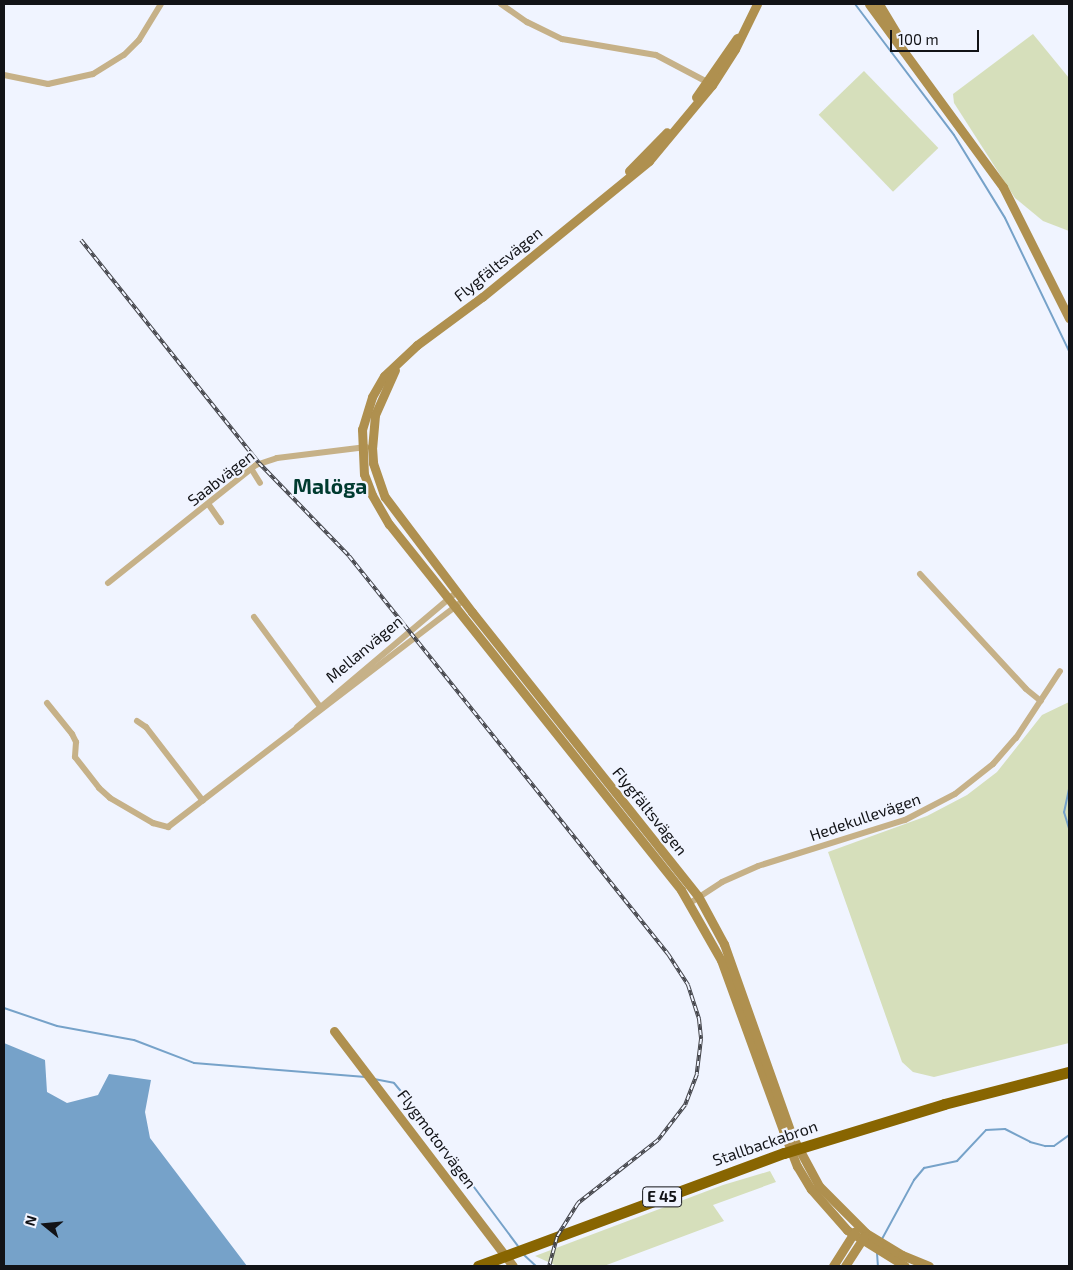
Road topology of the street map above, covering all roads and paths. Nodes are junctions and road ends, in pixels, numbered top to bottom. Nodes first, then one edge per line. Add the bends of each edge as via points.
1 (161, 4) edge
2 (501, 4) edge
3 (756, 4) edge
4 (869, 4) edge
5 (879, 4) edge
6 (4, 75) edge
7 (709, 84) junction
8 (966, 133) junction
9 (1069, 318) edge
10 (398, 365) junction
11 (372, 447) junction
12 (361, 448) junction
13 (252, 470) junction
14 (260, 483) dead end
15 (209, 505) junction
16 (221, 522) dead end
17 (920, 574) dead end
18 (108, 583) dead end
19 (457, 592) junction
20 (449, 598) junction
21 (459, 604) junction
22 (254, 618) dead end
23 (1060, 671) dead end
24 (1041, 701) junction
25 (47, 704) dead end
26 (321, 708) junction
27 (137, 721) dead end
28 (204, 801) junction
29 (698, 896) junction
30 (690, 903) junction
31 (334, 1031) dead end
32 (1069, 1072) edge
33 (858, 1226) junction
34 (852, 1234) junction
35 (866, 1237) junction
36 (885, 1251) junction
37 (478, 1266) edge
38 (513, 1266) edge
39 (833, 1266) edge
40 (845, 1266) edge
41 (905, 1266) edge
42 (929, 1266) edge

1 - 6 street via 129,50 93,74 48,84
2 - 7 street via 527,22 562,39 656,55
3 - 7 street, Flygfältsvägen via 735,49
4 - 8 street
5 - 8 street
7 - 10 street, Flygfältsvägen via 649,161 482,297 417,345
8 - 9 street via 1003,187
10 - 11 street, Flygfältsvägen via 375,416
10 - 12 street, Flygfältsvägen via 384,376 372,397 362,430
11 - 12 street, Saabvägen
11 - 19 street, Flygfältsvägen via 373,462 385,497
12 - 13 street, Saabvägen via 277,458 256,465
12 - 20 street, Flygfältsvägen via 364,474 381,511
13 - 14 street
13 - 15 street, Saabvägen
15 - 16 street
15 - 18 street, Saabvägen
17 - 24 street via 1026,689
19 - 20 street, Mellanvägen
19 - 21 street, Flygfältsvägen
20 - 21 street, Flygfältsvägen
20 - 26 street, Mellanvägen
21 - 26 street, Mellanvägen
21 - 29 street, Flygfältsvägen
21 - 30 street, Flygfältsvägen
22 - 26 street
23 - 24 street, Hedekullevägen
24 - 29 street, Hedekullevägen via 1016,738 993,764 933,807 905,820 758,866
25 - 28 street, Mellanvägen via 72,734 76,742 75,757 99,788 115,802 165,827
26 - 28 street, Mellanvägen
27 - 28 street via 152,734
29 - 30 street, Hedekullevägen
29 - 33 street, Flygfältsvägen via 726,952 801,1157 827,1197
30 - 34 street, Flygfältsvägen via 730,982 797,1166 822,1203
31 - 38 street, Flygmotorvägen
32 - 37 highway, Stallbackabron / E 45 via 847,1132 717,1176
33 - 34 street
33 - 35 street, Flygfältsvägen
34 - 35 street, Flygfältsvägen
34 - 39 street
35 - 36 street, Flygfältsvägen
35 - 36 street, Flygfältsvägen via 872,1248
35 - 40 street
36 - 41 street, Flygfältsvägen
36 - 42 street, Flygfältsvägen

